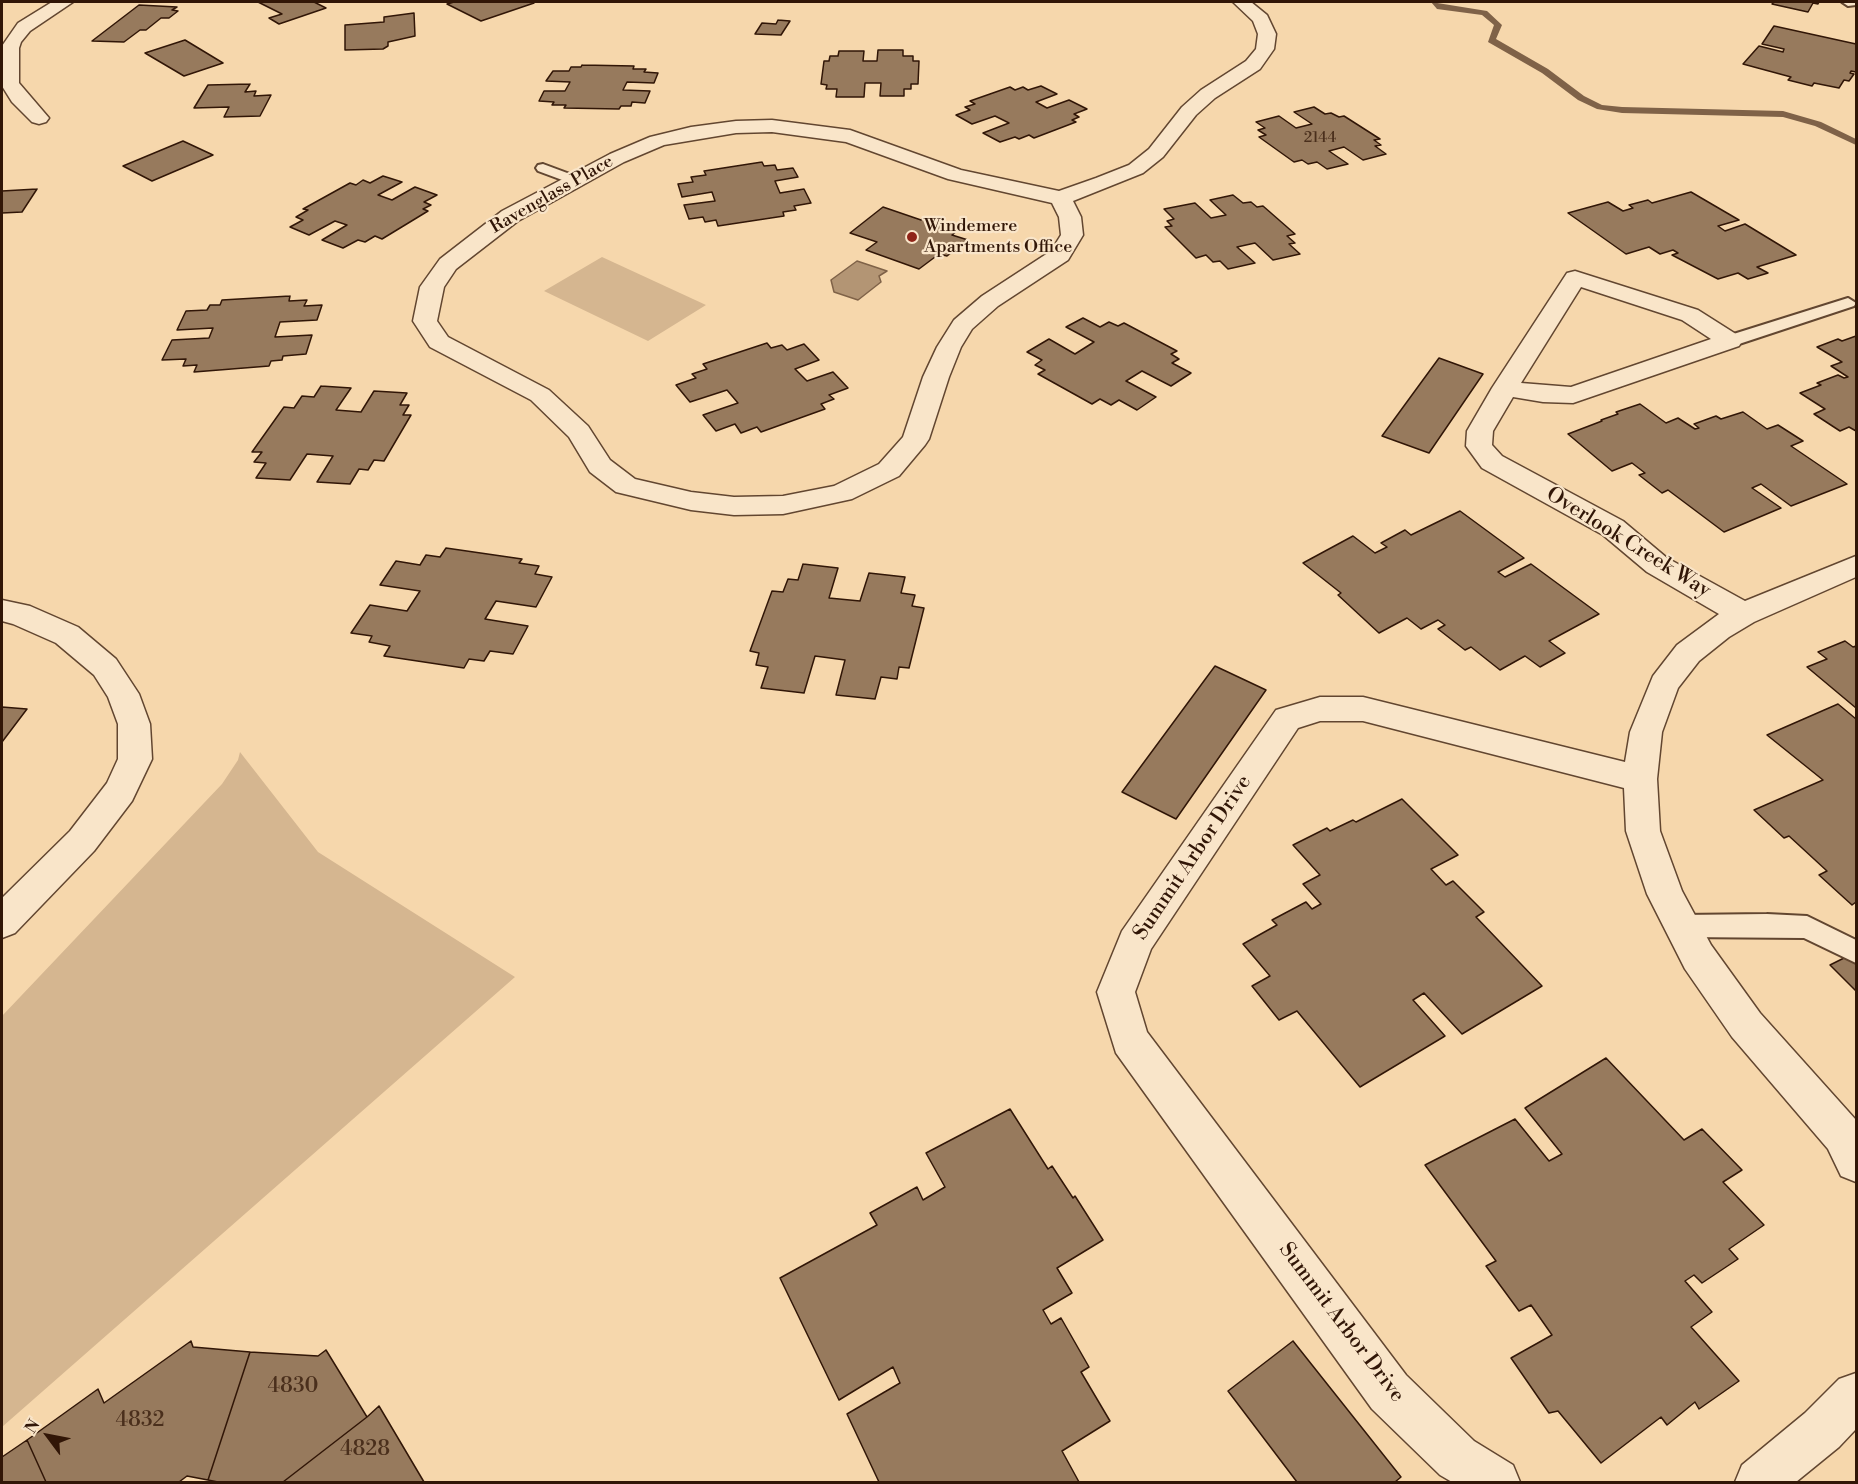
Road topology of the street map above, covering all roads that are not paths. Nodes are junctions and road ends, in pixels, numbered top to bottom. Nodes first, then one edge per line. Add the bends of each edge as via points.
1 (63, 2) edge
2 (1242, 2) edge
3 (1848, 2) edge
4 (1857, 2) edge
5 (39, 118) dead end
6 (543, 168) dead end
7 (573, 180) junction
8 (1061, 198) junction
9 (1848, 303) dead end
10 (1730, 341) junction
11 (1505, 388) junction
12 (1857, 566) edge
13 (2, 611) edge
14 (1743, 614) junction
15 (1640, 779) junction
16 (2, 922) edge
17 (1681, 926) junction
18 (1856, 952) edge
19 (1857, 1162) edge
20 (1857, 1396) edge
21 (1496, 1482) edge
22 (1759, 1482) edge

1 - 5 street via 24,27 10,48 9,83
2 - 8 street via 1261,19 1267,34 1264,49 1253,65 1208,94 1189,111 1156,153 1136,169
3 - 4 lane
6 - 7 lane
7 - 8 street, Ravenglass Place via 657,141 736,127 772,126 850,135 954,175
7 - 8 street, Ravenglass Place via 510,216 448,264 432,287 425,321 439,342 540,395 579,432 600,466 626,486 676,499 734,506 783,505 842,493 889,470 916,439 936,377 963,325 990,301 1060,255 1072,235 1070,217
9 - 10 lane
10 - 11 street via 1573,395
10 - 11 street, Overlook Creek Way via 1690,315 1575,278
11 - 14 street, Overlook Creek Way via 1480,431 1479,446 1492,462 1613,528 1657,565
12 - 14 street
13 - 16 street via 19,614 67,635 105,667 123,694 134,724 135,759 120,791 82,841
14 - 15 street via 1688,653 1664,684 1647,732
15 - 17 street via 1643,831
15 - 21 street, Summit Arbor Drive via 1363,709 1320,709 1287,719 1135,942 1116,992 1130,1040 1389,1392 1457,1458
17 - 18 lane via 1807,927
17 - 19 street via 1746,1025 1843,1135
20 - 22 street

